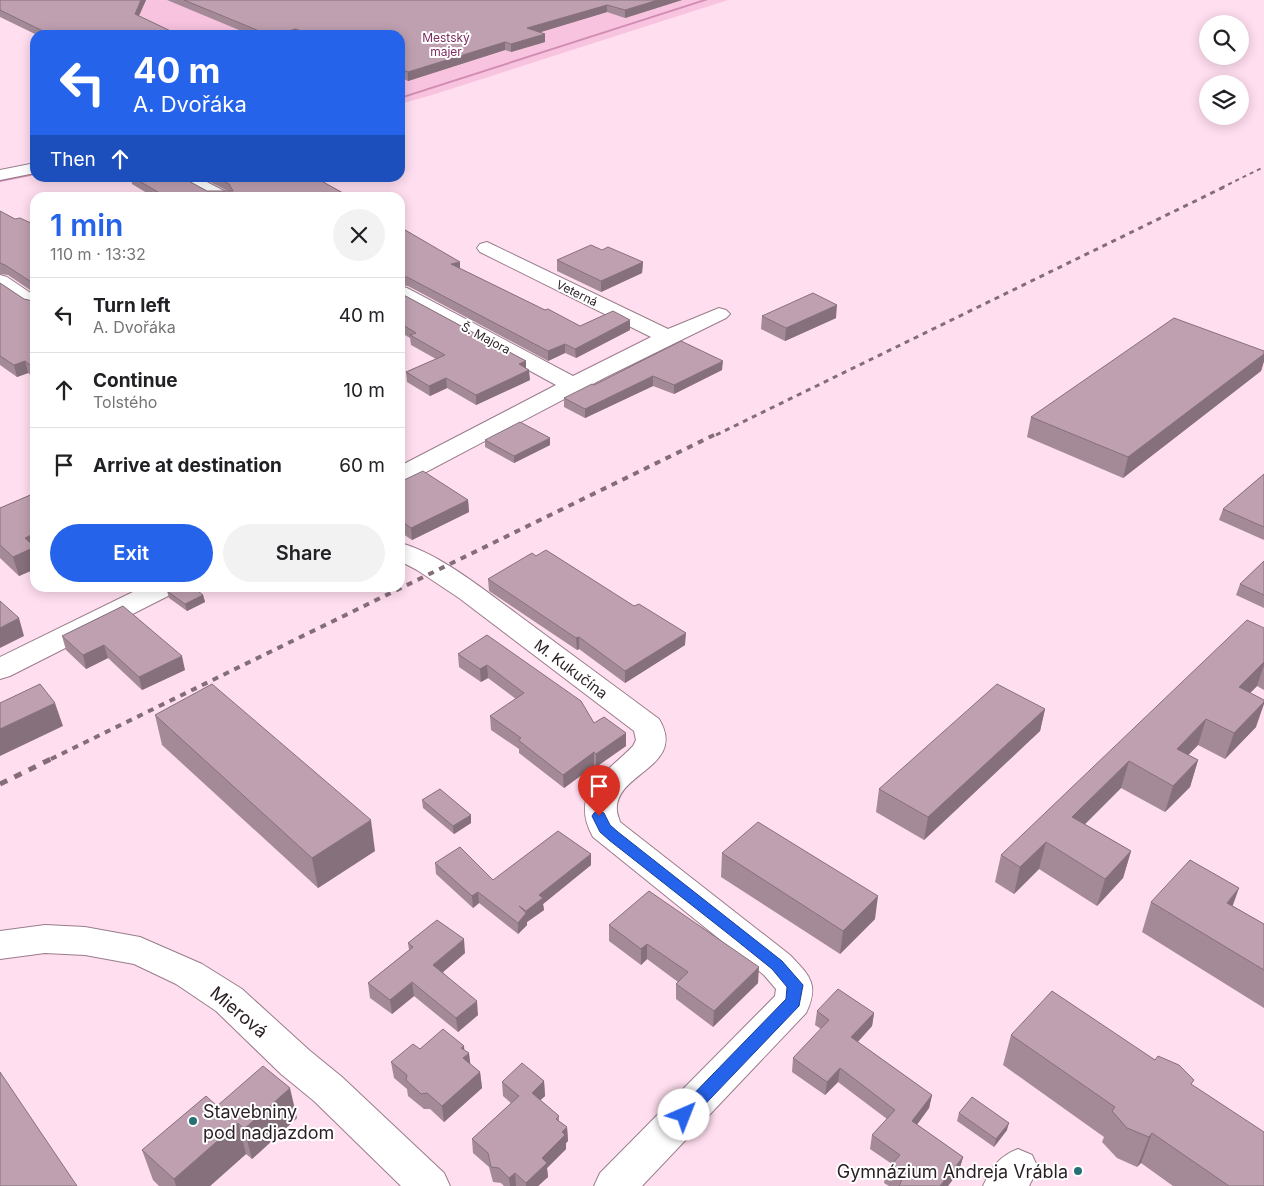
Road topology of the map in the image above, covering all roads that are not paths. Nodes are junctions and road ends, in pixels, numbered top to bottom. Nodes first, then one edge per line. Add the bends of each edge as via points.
1 (30, 169) edge
2 (0, 176) edge
3 (194, 182) edge
4 (213, 192) edge
5 (486, 248) dead end
6 (0, 281) edge
7 (405, 295) edge
8 (30, 302) edge
9 (719, 314) dead end
10 (668, 337) junction
11 (571, 384) junction
12 (405, 474) edge
13 (405, 554) edge
14 (154, 592) edge
15 (0, 669) edge
16 (0, 945) edge
17 (429, 1186) edge
18 (615, 1186) edge

1 - 2 street
3 - 4 street
5 - 10 street, Veterná
6 - 8 street
7 - 11 street, Š. Majora
9 - 10 street
10 - 11 street
11 - 12 street via 478,437
13 - 18 street, M. Kukučína via 469,592 648,726 652,744 602,795 598,806 605,828 777,965 795,985 793,1002
14 - 15 street
16 - 17 street, Mierová via 45,939 85,941 140,951 189,974 228,1000 328,1089

